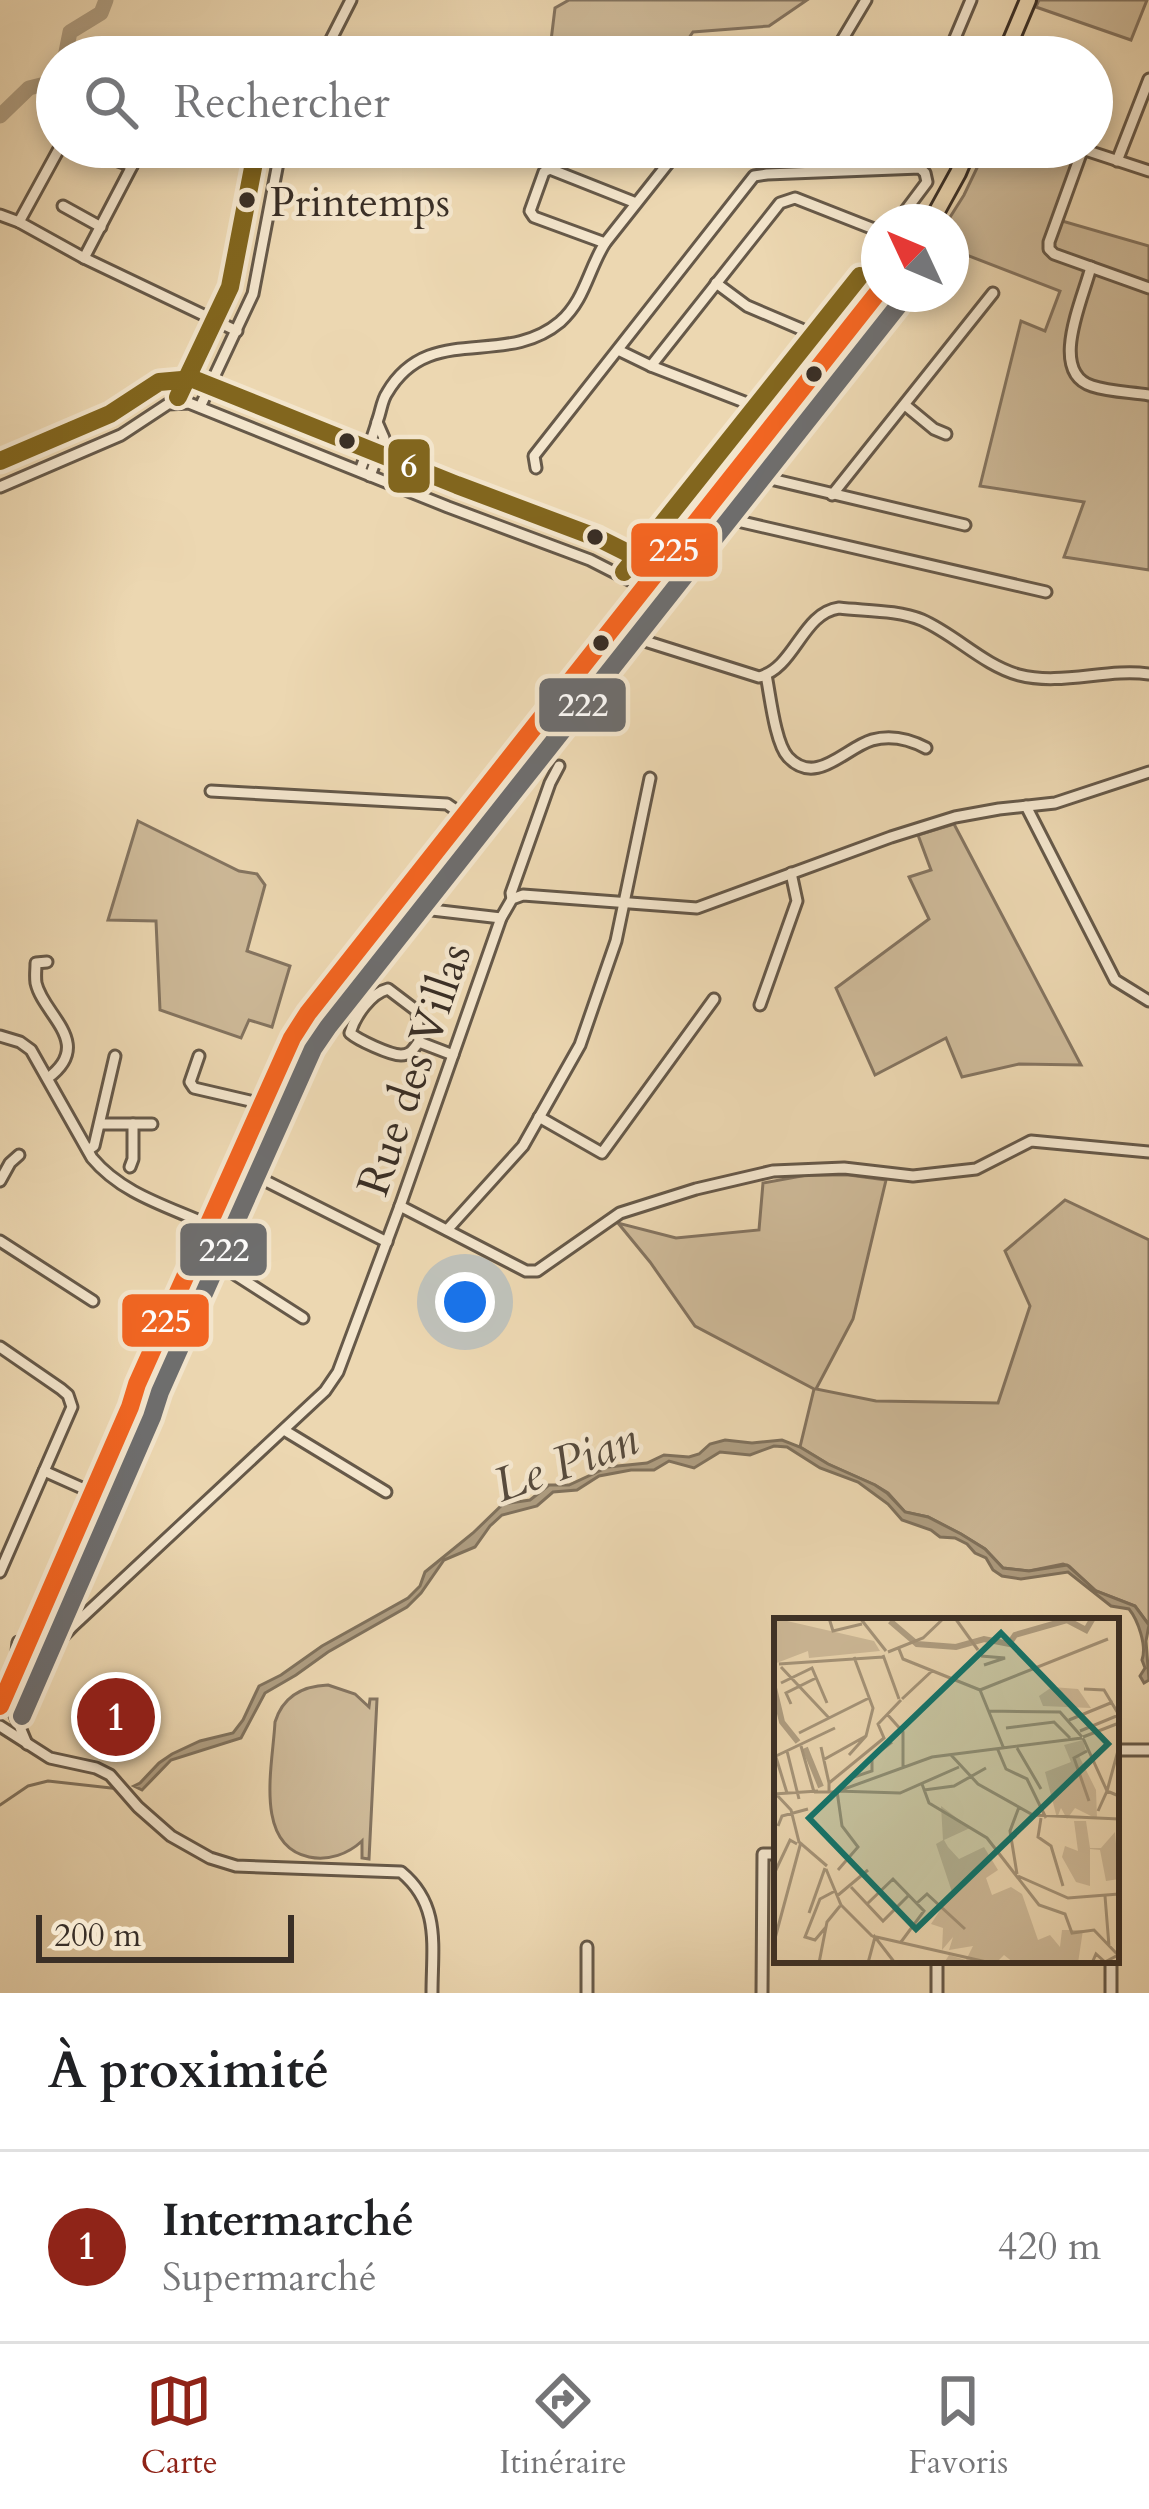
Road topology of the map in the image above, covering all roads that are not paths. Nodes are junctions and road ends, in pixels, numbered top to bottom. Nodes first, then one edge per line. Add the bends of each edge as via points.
1 (351, 0) edge
2 (866, 0) edge
3 (970, 0) edge
4 (1028, 0) edge
5 (333, 36) edge
6 (845, 36) edge
7 (955, 36) edge
8 (1013, 36) edge
9 (1149, 79) edge
10 (1113, 160) edge
11 (1117, 161) junction
12 (49, 168) edge
13 (131, 168) edge
14 (277, 168) edge
15 (664, 168) edge
16 (960, 168) edge
17 (1073, 168) edge
18 (1149, 171) edge
19 (636, 203) junction
20 (910, 204) edge
21 (941, 204) edge
22 (63, 206) dead end
23 (0, 215) edge
24 (19, 222) junction
25 (861, 224) edge
26 (101, 227) junction
27 (605, 243) junction
28 (84, 258) junction
29 (1091, 267) junction
30 (716, 283) junction
31 (1149, 288) edge
32 (993, 293) dead end
33 (862, 312) edge
34 (237, 331) junction
35 (806, 343) dead end
36 (619, 350) junction
37 (651, 366) junction
38 (1149, 395) edge
39 (905, 404) junction
40 (200, 407) junction
41 (778, 416) junction
42 (946, 434) dead end
43 (536, 468) dead end
44 (736, 471) junction
45 (365, 474) junction
46 (0, 487) edge
47 (832, 495) junction
48 (703, 513) junction
49 (965, 525) dead end
50 (644, 587) junction
51 (1046, 592) dead end
52 (613, 626) junction
53 (1149, 674) edge
54 (766, 675) junction
55 (926, 748) dead end
56 (559, 766) dead end
57 (1149, 772) edge
58 (650, 778) dead end
59 (212, 790) dead end
60 (1026, 806) junction
61 (463, 814) junction
62 (790, 873) junction
63 (512, 899) junction
64 (395, 901) junction
65 (624, 903) junction
66 (501, 918) junction
67 (47, 962) dead end
68 (714, 999) dead end
69 (1149, 1001) edge
70 (760, 1005) dead end
71 (0, 1036) edge
72 (419, 1042) junction
73 (199, 1055) dead end
74 (453, 1055) junction
75 (115, 1056) dead end
76 (48, 1078) junction
77 (263, 1104) junction
78 (539, 1118) junction
79 (100, 1124) junction
80 (133, 1124) junction
81 (152, 1124) dead end
82 (88, 1150) junction
83 (1149, 1152) edge
84 (19, 1155) dead end
85 (236, 1166) junction
86 (130, 1167) dead end
87 (0, 1180) edge
88 (400, 1206) junction
89 (209, 1225) junction
90 (447, 1230) junction
91 (0, 1241) edge
92 (387, 1242) junction
93 (197, 1250) junction
94 (93, 1301) dead end
95 (303, 1318) dead end
96 (0, 1347) edge
97 (284, 1430) junction
98 (44, 1472) junction
99 (88, 1491) junction
100 (386, 1492) dead end
101 (0, 1572) edge
102 (58, 1642) junction
103 (22, 1644) junction
104 (19, 1661) junction
105 (39, 1662) junction
106 (2, 1689) edge
107 (0, 1726) edge
108 (27, 1744) junction
109 (774, 1855) edge
110 (587, 1947) dead end
111 (1112, 1963) edge
112 (432, 1993) edge
113 (586, 1993) edge
114 (762, 1993) edge
115 (1111, 1993) edge

1 - 5 street
2 - 6 street
3 - 7 street
4 - 8 main road
9 - 11 street
10 - 11 street
11 - 18 street
12 - 24 street
13 - 26 street
14 - 34 street via 259,272
15 - 19 street
16 - 21 main road
17 - 29 street via 1049,250
19 - 27 street
19 - 27 street via 544,172 534,217
20 - 36 street via 927,182 920,168 754,176
22 - 26 street
23 - 24 street
24 - 28 street
25 - 30 street via 787,199
26 - 28 street
27 - 45 street via 583,295 541,336 448,349 403,374 387,393 377,422 384,438
28 - 34 street
29 - 31 street
29 - 38 street via 1070,365 1091,386
30 - 35 street via 801,329
30 - 37 street
32 - 39 street
33 - 41 main road
34 - 40 street
36 - 37 street
36 - 43 street via 534,456
37 - 41 street
39 - 42 street
39 - 47 street
40 - 45 street
40 - 46 street via 168,404 121,435
41 - 44 main road
44 - 47 street
44 - 48 main road
45 - 50 street
47 - 49 street
48 - 50 main road
48 - 51 street
50 - 52 main road
52 - 54 street
52 - 61 main road
53 - 54 street via 1018,675 917,617 839,608 818,618
54 - 55 street via 781,744 803,766 820,768 868,741
56 - 63 street, Rue des Villas
57 - 60 street
58 - 65 street
59 - 61 street via 447,804
60 - 62 street via 955,817
60 - 69 street via 1115,980
61 - 64 main road
62 - 65 street via 697,908
62 - 70 street via 797,901
63 - 65 street
63 - 66 street, Rue des Villas
64 - 66 street
64 - 77 main road via 308,1012
65 - 78 street via 580,1045
66 - 74 street, Rue des Villas
67 - 76 street via 36,963 36,985 66,1031 65,1053
68 - 78 street via 602,1153
71 - 76 street via 31,1050
72 - 72 street via 417,1011 388,989 377,992 350,1033 402,1055
72 - 74 street
73 - 77 street via 194,1088
74 - 88 street, Rue des Villas
75 - 79 street
76 - 82 street
77 - 85 main road
78 - 90 street
79 - 80 street
79 - 82 street
80 - 81 street
80 - 86 street
82 - 89 street via 122,1187
83 - 90 street via 1031,1141 976,1169 913,1175 795,1168 620,1213 537,1271
84 - 87 street
85 - 89 main road
85 - 92 street
88 - 90 street
88 - 92 street, Rue des Villas
89 - 93 main road
91 - 94 street
92 - 97 street, Rue des Villas via 338,1372
93 - 95 street
93 - 99 main road
96 - 98 street via 71,1401
97 - 100 street
97 - 102 street, Rue des Villas
98 - 99 street
98 - 101 street
99 - 103 main road
102 - 103 street via 42,1650
102 - 105 street, Rue des Villas
103 - 104 main road
103 - 106 main road
104 - 105 street
104 - 106 main road
105 - 106 street, Rue des Villas
106 - 108 street
107 - 108 street
108 - 112 street via 116,1780 171,1836 210,1858 236,1866 401,1872 432,1919
109 - 114 street via 763,1854
110 - 113 street
111 - 115 street

